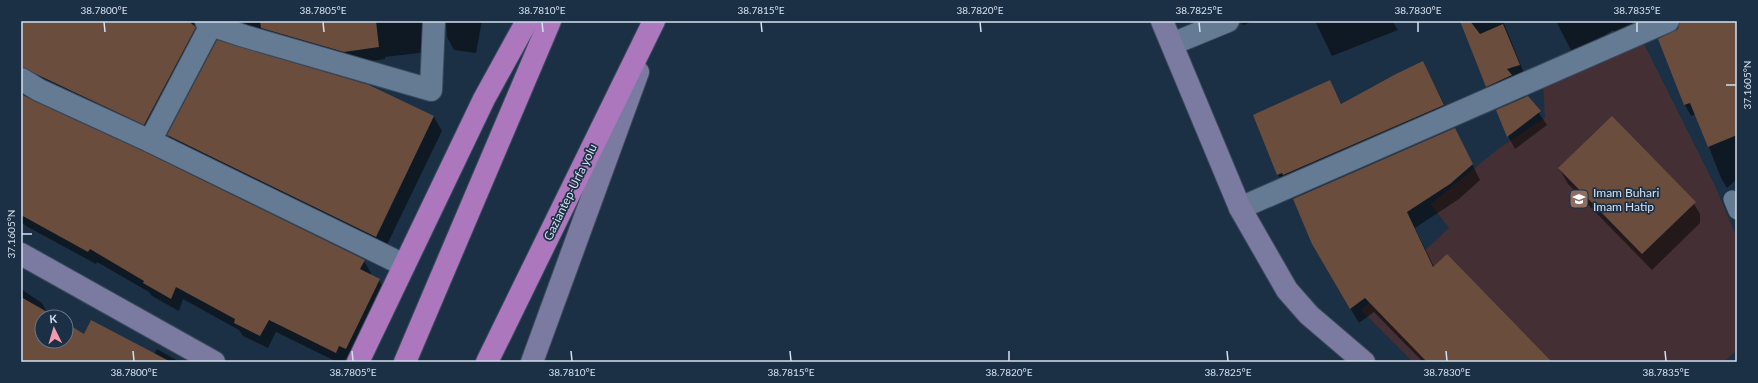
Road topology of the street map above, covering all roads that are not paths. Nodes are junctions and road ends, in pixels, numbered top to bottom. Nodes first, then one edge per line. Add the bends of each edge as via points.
1 (434, 21) edge
2 (527, 21) edge
3 (550, 21) edge
4 (655, 21) edge
5 (1162, 21) edge
6 (1228, 21) edge
7 (1668, 21) edge
8 (208, 23) edge
9 (243, 29) edge
10 (1172, 44) junction
11 (21, 79) edge
12 (150, 141) junction
13 (1240, 208) junction
14 (23, 260) edge
15 (404, 264) junction
16 (214, 362) edge
17 (358, 362) edge
18 (405, 362) edge
19 (487, 362) edge
20 (532, 362) edge
21 (1364, 362) edge

1 - 9 street via 432,90
2 - 15 highway via 484,99
3 - 18 highway
4 - 19 highway, Gaziantep-Urfa yolu
4 - 20 street
5 - 10 street
6 - 10 street
7 - 13 street
8 - 9 street
8 - 12 street
10 - 13 street
11 - 12 street via 39,90
12 - 15 street
13 - 21 street via 1287,290 1309,316
14 - 16 street
15 - 17 highway

